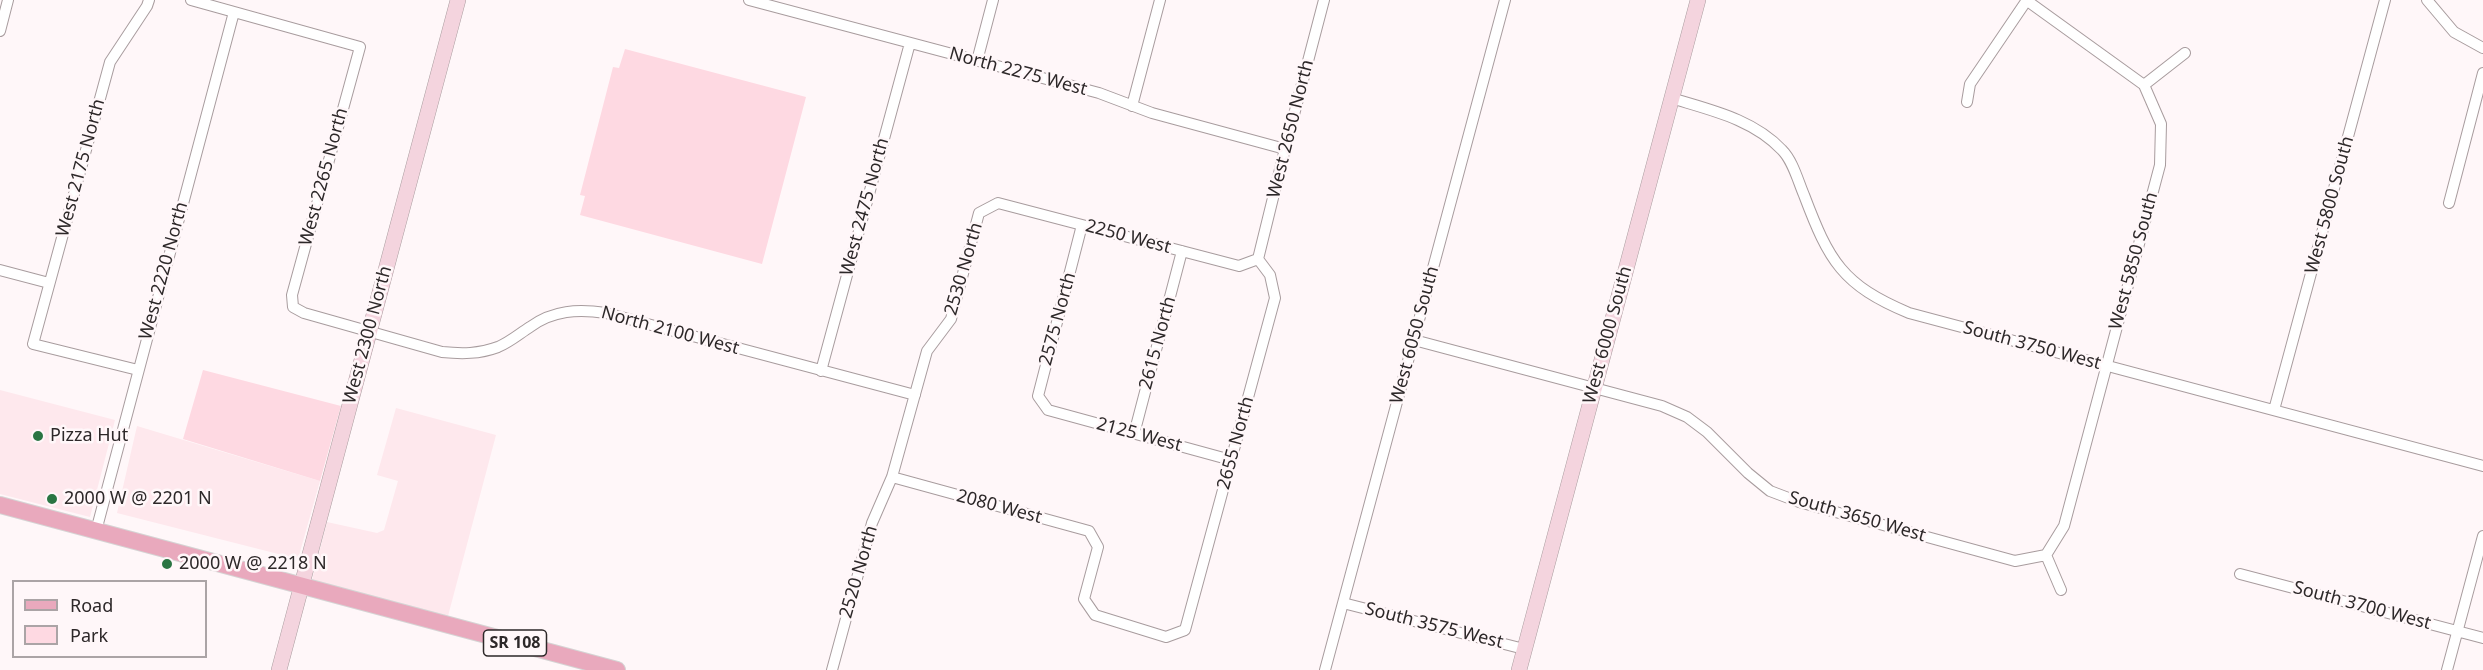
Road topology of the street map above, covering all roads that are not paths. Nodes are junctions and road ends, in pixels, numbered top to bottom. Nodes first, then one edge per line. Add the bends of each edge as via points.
1 (8, 0) edge
2 (149, 0) edge
3 (191, 0) edge
4 (458, 0) edge
5 (749, 0) edge
6 (993, 0) edge
7 (1160, 0) edge
8 (1324, 0) edge
9 (1505, 0) edge
10 (1698, 0) edge
11 (2027, 0) edge
12 (2385, 0) edge
13 (2427, 0) edge
14 (234, 12) junction
15 (0, 32) edge
16 (910, 43) junction
17 (2483, 48) edge
18 (2185, 53) dead end
19 (977, 61) junction
20 (2483, 74) edge
21 (2144, 85) junction
22 (1671, 98) junction
23 (1967, 102) dead end
24 (1132, 106) junction
25 (1284, 149) junction
26 (998, 203) joint
27 (2449, 204) dead end
28 (1082, 225) junction
29 (1182, 251) junction
30 (1258, 259) junction
31 (0, 270) edge
32 (49, 283) junction
33 (293, 307) joint
34 (369, 331) junction
35 (1414, 340) junction
36 (2106, 366) junction
37 (138, 370) junction
38 (821, 370) junction
39 (1594, 386) junction
40 (915, 395) junction
41 (1048, 410) joint
42 (2274, 410) junction
43 (1134, 434) junction
44 (1231, 460) junction
45 (2483, 466) edge
46 (892, 477) junction
47 (0, 506) edge
48 (96, 531) junction
49 (2483, 536) edge
50 (2046, 555) junction
51 (2241, 574) dead end
52 (302, 586) junction
53 (2061, 590) dead end
54 (1084, 599) joint
55 (1343, 603) junction
56 (2458, 631) junction
57 (2483, 638) edge
58 (1524, 649) junction
59 (279, 670) edge
60 (617, 670) edge
61 (832, 670) edge
62 (1325, 670) edge
63 (1519, 670) edge
64 (2447, 670) edge

1 - 15 street
2 - 32 street, West 2175 North via 110,62
3 - 14 street
4 - 34 street, West 2300 North
5 - 16 street, North 2275 West
6 - 19 street
7 - 24 street
8 - 25 street, West 2650 North
9 - 35 street, West 6050 South
10 - 22 street, West 6000 South
11 - 21 street
11 - 23 street via 1970,84
12 - 42 street, West 5800 South
13 - 17 street via 2454,32
14 - 33 street, West 2265 North via 360,47 292,295
14 - 37 street, West 2220 North
16 - 19 street, North 2275 West
16 - 38 street, West 2475 North
18 - 21 street
19 - 24 street, North 2275 West via 1099,93
20 - 27 street
21 - 36 street, West 5850 South via 2161,124 2160,165
22 - 36 street, South 3750 West via 1760,131 1784,151 1821,241 1836,264 1880,301 1909,313
22 - 39 street, West 6000 South
24 - 25 street, North 2275 West
25 - 30 street, West 2650 North
26 - 28 street, 2250 West
26 - 40 street, 2530 North via 979,213 951,320 927,351
28 - 29 street, 2250 West
28 - 41 street, 2575 North via 1038,396
29 - 30 street, 2250 West via 1239,266
29 - 43 street, 2615 North
30 - 44 street, 2655 North via 1270,275 1275,298
31 - 32 street
32 - 37 street, West 2175 North via 33,344
33 - 34 street, North 2100 West
34 - 38 street, North 2100 West via 442,352 463,354 498,346 546,317 586,310
34 - 52 street, West 2300 North
35 - 39 street, South 3650 West
35 - 55 street, West 6050 South
36 - 42 street, South 3750 West
36 - 50 street, West 5850 South via 2064,526
37 - 48 street, West 2220 North
38 - 40 street, North 2100 West
39 - 50 street, South 3650 West via 1687,417 1770,491 1798,502 2015,561
39 - 58 street, West 6000 South
40 - 46 street, 2530 North
41 - 43 street, 2125 West
42 - 45 street, South 3750 West
43 - 44 street, 2125 West
44 - 54 street, 2655 North via 1185,630 1166,637 1136,628 1095,615
46 - 54 street, 2080 West via 1089,531 1098,547
46 - 61 street, 2520 North via 872,523
47 - 48 main road, SR 108
48 - 52 main road, SR 108
49 - 56 street
50 - 53 street
51 - 56 street, South 3700 West
52 - 59 street, West 2300 North
52 - 60 main road, SR 108
55 - 58 street, South 3575 West
55 - 62 street, West 6050 South
56 - 57 street, South 3700 West
56 - 64 street
58 - 63 street, West 6000 South

